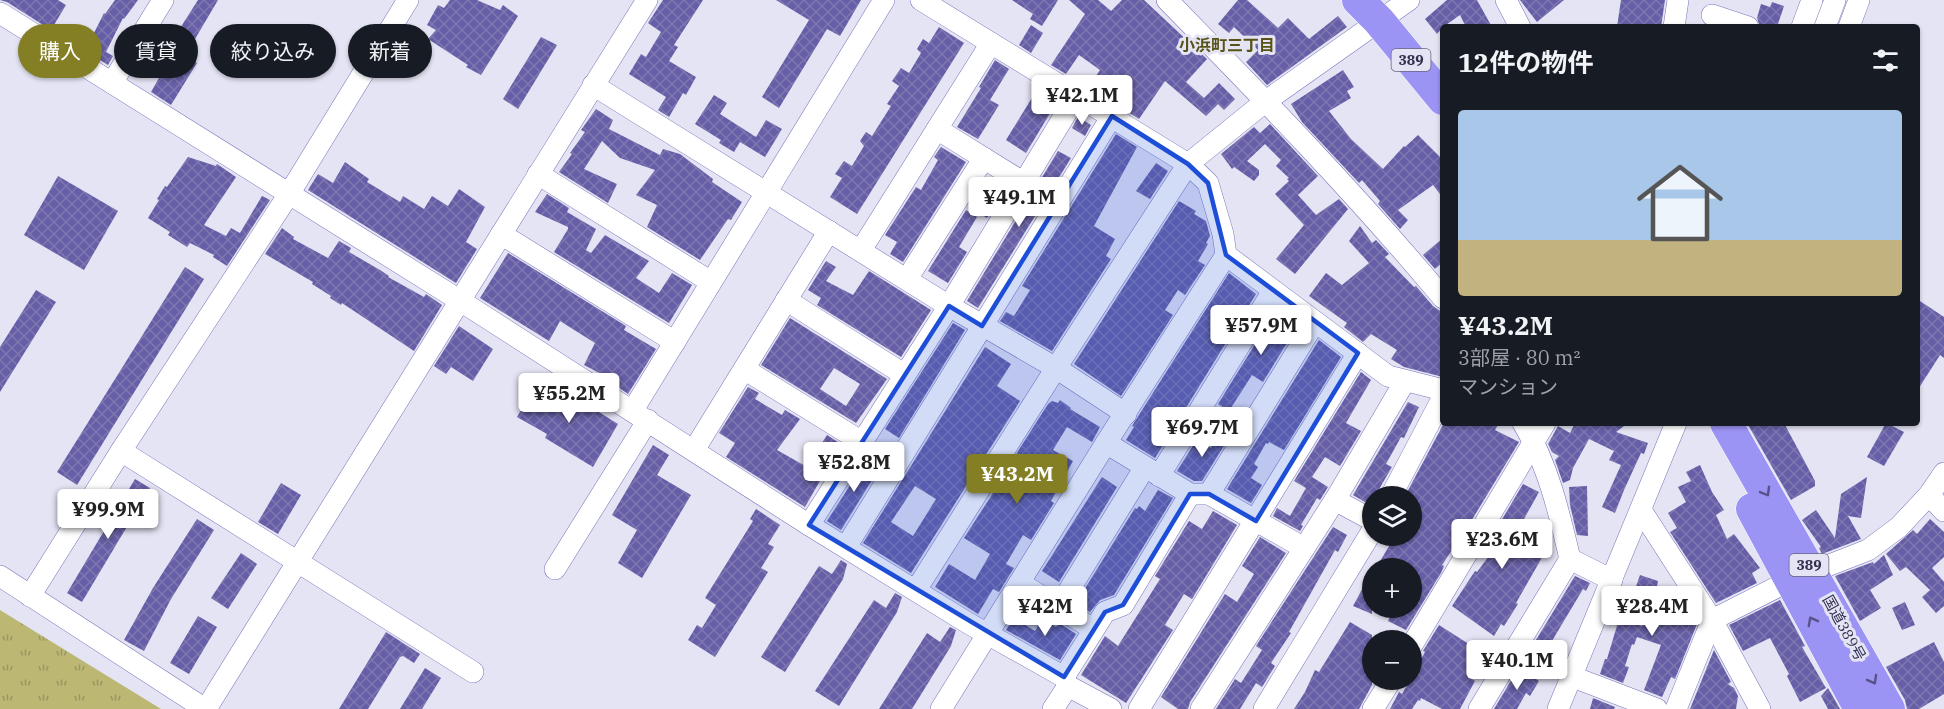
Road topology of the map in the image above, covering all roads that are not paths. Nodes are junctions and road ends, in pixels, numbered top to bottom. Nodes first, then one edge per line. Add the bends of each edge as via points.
1 (163, 0) edge
2 (408, 0) edge
3 (647, 0) edge
4 (884, 0) edge
5 (921, 0) edge
6 (1167, 0) edge
7 (1506, 0) edge
8 (1678, 0) edge
9 (1812, 0) edge
10 (1835, 0) edge
11 (1859, 0) edge
12 (1386, 6) edge
13 (0, 13) edge
14 (1712, 14) edge
15 (1518, 24) edge
16 (1674, 24) edge
17 (1740, 24) edge
18 (1803, 24) edge
19 (1826, 24) edge
20 (1850, 24) edge
21 (991, 42) junction
22 (1440, 62) edge
23 (112, 83) junction
24 (593, 85) junction
25 (1440, 94) edge
26 (1077, 95) junction
27 (1266, 101) junction
28 (1112, 116) junction
29 (937, 129) junction
30 (984, 158) junction
31 (1188, 164) junction
32 (538, 174) junction
33 (1024, 183) junction
34 (766, 191) junction
35 (289, 194) junction
36 (830, 231) junction
37 (501, 234) junction
38 (861, 250) junction
39 (1226, 255) junction
40 (907, 279) junction
41 (711, 282) junction
42 (1273, 291) junction
43 (1440, 294) edge
44 (459, 300) junction
45 (786, 300) junction
46 (949, 306) junction
47 (1315, 322) junction
48 (982, 326) junction
49 (675, 342) junction
50 (1358, 353) junction
51 (1056, 368) junction
52 (744, 369) junction
53 (905, 375) junction
54 (1405, 381) junction
55 (1440, 389) edge
56 (1440, 403) edge
57 (1126, 414) junction
58 (641, 415) junction
59 (1525, 426) edge
60 (1543, 426) edge
61 (1675, 426) edge
62 (1707, 426) edge
63 (1727, 426) edge
64 (862, 442) junction
65 (1534, 442) junction
66 (1106, 443) junction
67 (694, 450) junction
68 (122, 451) junction
69 (1152, 472) junction
70 (1944, 473) edge
71 (1395, 486) edge
72 (1199, 494) junction
73 (1929, 495) junction
74 (1335, 500) junction
75 (1641, 510) junction
76 (1944, 512) edge
77 (1362, 515) edge
78 (1256, 521) junction
79 (809, 525) junction
80 (1363, 546) edge
81 (846, 548) junction
82 (1304, 549) junction
83 (1570, 559) junction
84 (296, 561) junction
85 (555, 569) dead end
86 (0, 576) edge
87 (1801, 576) junction
88 (1612, 580) junction
89 (1020, 583) junction
90 (916, 590) junction
91 (30, 596) junction
92 (1058, 608) junction
93 (1713, 620) junction
94 (1093, 629) junction
95 (1421, 630) edge
96 (987, 634) junction
97 (473, 672) dead end
98 (1573, 677) junction
99 (1066, 682) junction
100 (1385, 690) edge
101 (206, 709) edge
102 (941, 709) edge
103 (1053, 709) edge
104 (1111, 709) edge
105 (1139, 709) edge
106 (1202, 709) edge
107 (1264, 709) edge
108 (1373, 709) edge
109 (1479, 709) edge
110 (1558, 709) edge
111 (1657, 709) edge
112 (1676, 709) edge
113 (1760, 709) edge
114 (1860, 709) edge
115 (1889, 709) edge

1 - 23 street
2 - 35 street
3 - 24 street
4 - 34 street
5 - 21 street
6 - 27 street
7 - 15 street
8 - 16 street
9 - 18 street
10 - 19 street
11 - 20 street
12 - 22 highway, 389
12 - 25 highway, 389
12 - 27 street
13 - 23 street
14 - 17 street
21 - 26 street
21 - 29 street
23 - 35 street
24 - 32 street
24 - 34 street
26 - 28 street
26 - 33 street
27 - 31 street
27 - 43 street
28 - 31 street
28 - 48 street
29 - 30 street
29 - 38 street
30 - 33 street
30 - 40 street
31 - 39 street via 1208,183
31 - 51 street
32 - 37 street
32 - 41 street
33 - 46 street
34 - 36 street
34 - 41 street
35 - 44 street
35 - 68 street
36 - 38 street
36 - 45 street
37 - 44 street
37 - 49 street
38 - 40 street
39 - 42 street
39 - 57 street
40 - 46 street
41 - 49 street
42 - 47 street
42 - 69 street
44 - 58 street
44 - 84 street
45 - 52 street
45 - 53 street
46 - 48 street
46 - 53 street
47 - 50 street
47 - 72 street
48 - 51 street
48 - 81 street
49 - 58 street
50 - 54 street via 1388,376
50 - 78 street
51 - 57 street
51 - 90 street
52 - 64 street
52 - 67 street
53 - 64 street
54 - 55 street
54 - 74 street
56 - 71 street
57 - 66 street
58 - 67 street
58 - 85 street
59 - 65 street
60 - 65 street
61 - 75 street
62 - 87 highway, 国道389号 / 389
63 -> 87 highway, 国道389号 / 389
64 - 79 street
65 - 83 street via 1557,504
65 - 95 street
66 - 69 street
66 - 89 street
67 - 79 street
68 - 84 street
68 - 91 street
69 - 72 street
69 - 92 street
70 - 73 street
72 - 78 street
72 - 94 street via 1123,605 1104,612
73 - 76 street
73 - 87 street via 1899,527 1868,550
74 - 77 street
74 - 82 street
75 - 88 street
75 - 93 street
78 - 82 street
78 - 105 street
79 - 81 street
80 - 107 street
81 - 90 street
82 - 106 street
83 - 88 street
83 - 109 street
84 - 97 street
84 - 101 street
86 - 91 street
87 - 93 street
114 -> 87 highway, 国道389号 / 389
87 -> 115 highway, 国道389号 / 389
88 - 98 street
89 - 92 street
89 - 96 street
90 - 96 street
91 - 101 street
92 - 94 street
93 - 112 street
93 - 113 street
94 - 99 street
96 - 99 street
96 - 102 street
98 - 110 street
98 - 111 street
99 - 103 street
99 - 104 street
100 - 108 street

